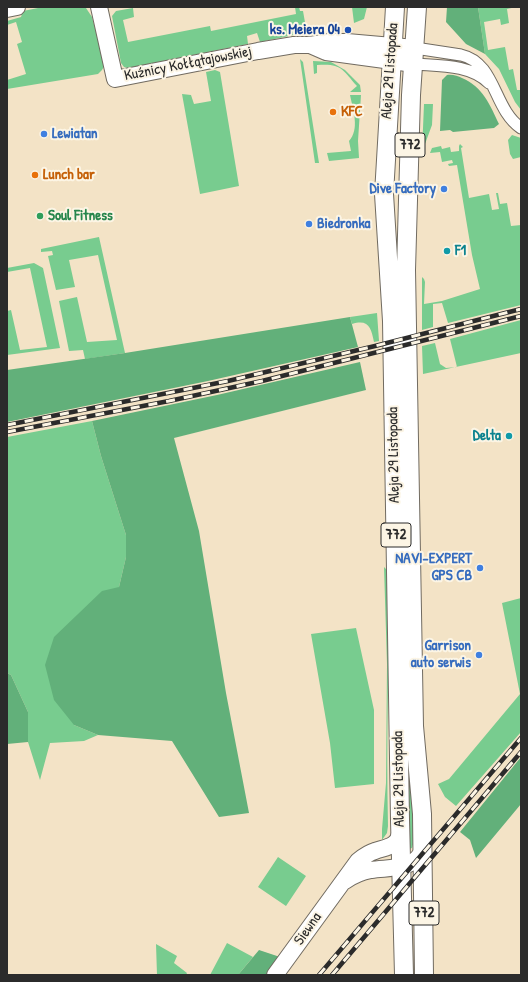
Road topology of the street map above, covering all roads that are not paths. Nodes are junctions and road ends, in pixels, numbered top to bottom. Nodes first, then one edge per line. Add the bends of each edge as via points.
1 (16, 7) edge
2 (99, 7) edge
3 (395, 7) edge
4 (417, 7) edge
5 (7, 9) edge
6 (392, 53) junction
7 (414, 56) junction
8 (492, 86) junction
9 (521, 128) edge
10 (405, 851) junction
11 (342, 883) junction
12 (275, 975) edge
13 (404, 975) edge
14 (424, 975) edge

1 - 5 street
2 - 6 street, Kuźnicy Kołłątajowskiej via 115,79 278,47 310,45 326,52
3 - 6 main road, Aleja 29 Listopada / 772
4 - 7 main road, Aleja 29 Listopada / 772
6 - 7 street, Kuźnicy Kołłątajowskiej
6 - 10 main road, Aleja 29 Listopada / 772 via 384,204 392,321
7 - 8 street via 471,72 484,78
7 - 8 street via 460,55 472,59 483,69
7 - 10 main road, Aleja 29 Listopada / 772 via 407,227 407,360 414,726 422,814
8 - 9 street via 508,116
10 - 11 street, Siewna
10 - 11 street, Siewna via 372,852 354,866
10 - 13 main road, Aleja 29 Listopada / 772
10 - 14 main road, Aleja 29 Listopada / 772 via 423,880
11 - 12 street, Siewna

